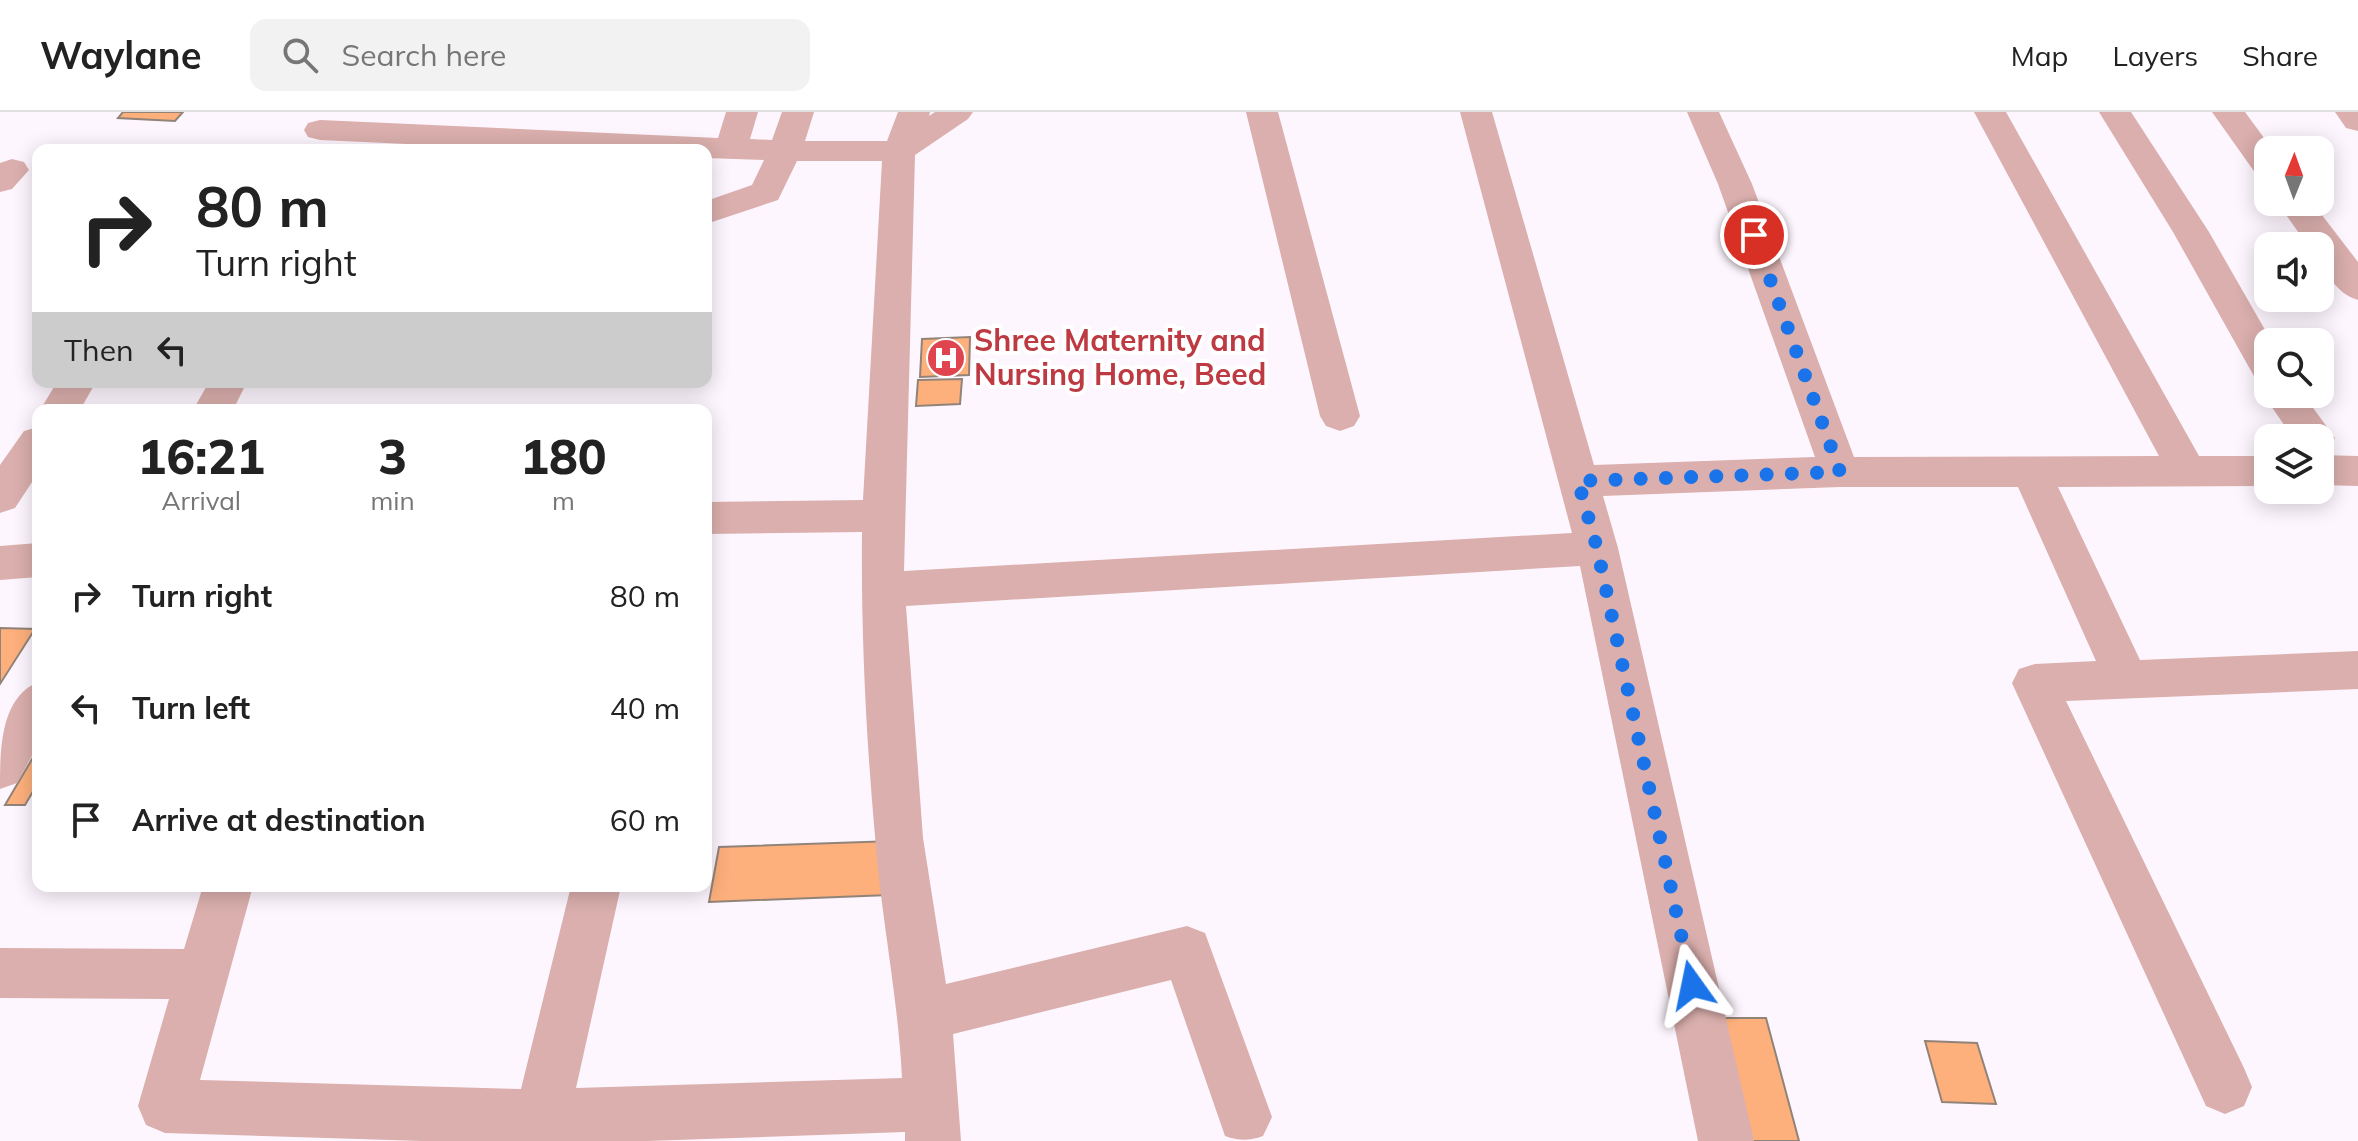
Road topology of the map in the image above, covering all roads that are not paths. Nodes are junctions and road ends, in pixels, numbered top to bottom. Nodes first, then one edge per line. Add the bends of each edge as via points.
1 (618, 112) edge
2 (742, 112) edge
3 (798, 112) edge
4 (957, 112) edge
5 (1262, 112) edge
6 (1476, 112) edge
7 (1703, 112) edge
8 (1990, 112) edge
9 (2115, 112) edge
10 (2228, 112) edge
11 (2351, 112) edge
12 (2358, 121) edge
13 (319, 131) edge
14 (907, 132) edge
15 (583, 144) edge
16 (603, 144) edge
17 (2254, 147) edge
18 (712, 148) edge
19 (731, 149) junction
20 (785, 151) junction
21 (712, 211) edge
22 (2304, 216) edge
23 (2358, 288) edge
24 (2254, 343) edge
25 (1340, 416) dead end
26 (32, 451) edge
27 (2187, 471) junction
28 (2254, 471) edge
29 (1840, 472) junction
30 (2031, 472) junction
31 (1578, 481) junction
32 (0, 497) edge
33 (883, 516) junction
34 (712, 518) edge
35 (1597, 548) junction
36 (32, 560) edge
37 (0, 563) edge
38 (883, 590) junction
39 (2358, 670) edge
40 (2127, 680) junction
41 (32, 712) edge
42 (0, 768) edge
43 (226, 892) edge
44 (595, 892) edge
45 (0, 973) edge
46 (202, 974) junction
47 (925, 1015) junction
48 (2225, 1087) dead end
49 (542, 1117) junction
50 (1244, 1117) dead end
51 (932, 1123) edge
52 (1726, 1141) edge

1 - 16 street
2 - 19 street
3 - 20 street
4 - 14 street
5 - 25 street
6 - 31 street
7 - 29 street via 1735,184
8 - 27 street
9 - 24 street
10 - 17 street
11 - 12 street
13 - 15 street
14 - 20 street
14 - 33 street
18 - 19 street
19 - 20 street
20 - 21 street via 766,192
22 - 23 street
26 - 32 street
27 - 28 street
27 - 30 street
29 - 30 street
29 - 31 street
30 - 40 street
31 - 35 street
33 - 34 street
33 - 38 street
35 - 38 street
35 - 52 street
36 - 37 street
38 - 47 street via 899,838
39 - 40 street
40 - 48 street via 2035,683
41 - 42 street
43 - 46 street
44 - 49 street
45 - 46 street
46 - 49 street via 165,1106
47 - 50 street via 1187,951
47 - 51 street
49 - 51 street

